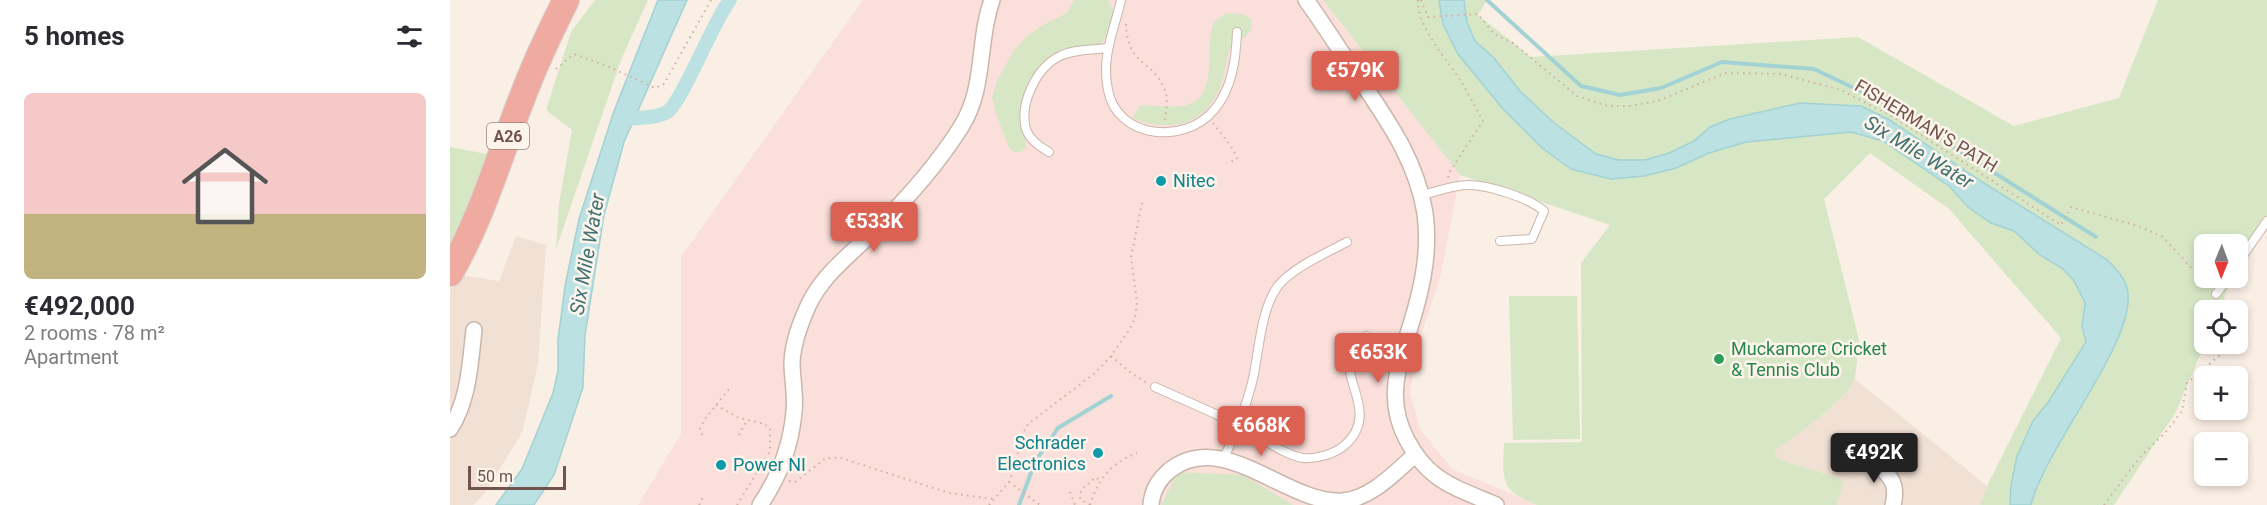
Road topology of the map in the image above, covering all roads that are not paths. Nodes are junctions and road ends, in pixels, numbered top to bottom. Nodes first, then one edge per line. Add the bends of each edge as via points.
1 (566, 0) edge
2 (992, 0) edge
3 (1121, 0) edge
4 (1306, 0) edge
5 (1237, 32) dead end
6 (1107, 48) junction
7 (1048, 152) dead end
8 (1422, 195) junction
9 (2267, 221) edge
10 (1500, 241) dead end
11 (1347, 242) dead end
12 (2248, 249) edge
13 (450, 273) edge
14 (2220, 288) edge
15 (2216, 294) road end
16 (474, 330) dead end
17 (1367, 336) dead end
18 (1155, 387) road end
19 (1239, 425) junction
20 (450, 429) edge
21 (1415, 455) junction
22 (1873, 459) dead end
23 (1222, 460) junction
24 (760, 505) edge
25 (1151, 505) edge
26 (1496, 505) edge
27 (1893, 505) edge

1 - 13 highway, A26 via 524,91 477,218
2 - 24 street via 978,81 962,125 912,191 827,277 807,309 794,350 794,411 789,442 777,477
3 - 6 lane
4 - 8 street via 1395,131
5 - 6 lane via 1235,58 1219,103 1191,128 1166,133 1130,124 1117,111 1107,88
6 - 7 lane via 1061,55 1047,65 1032,87 1026,107 1027,129 1032,139
8 - 10 lane via 1471,185 1535,204 1544,211 1532,239
8 - 21 street via 1427,234 1422,281 1399,364 1394,399 1400,426
9 - 12 lane
11 - 19 lane via 1297,270 1278,286 1266,317
14 - 15 lane
16 - 20 street via 460,414
17 - 19 lane via 1356,343 1350,354 1349,374 1360,401 1360,415 1357,430 1343,447 1323,456 1300,457
18 - 19 lane
19 - 23 lane
21 - 23 street via 1377,488 1342,501 1316,499
21 - 26 street via 1435,475
22 - 27 street via 1895,486
23 - 25 street via 1201,458 1174,467 1159,481

